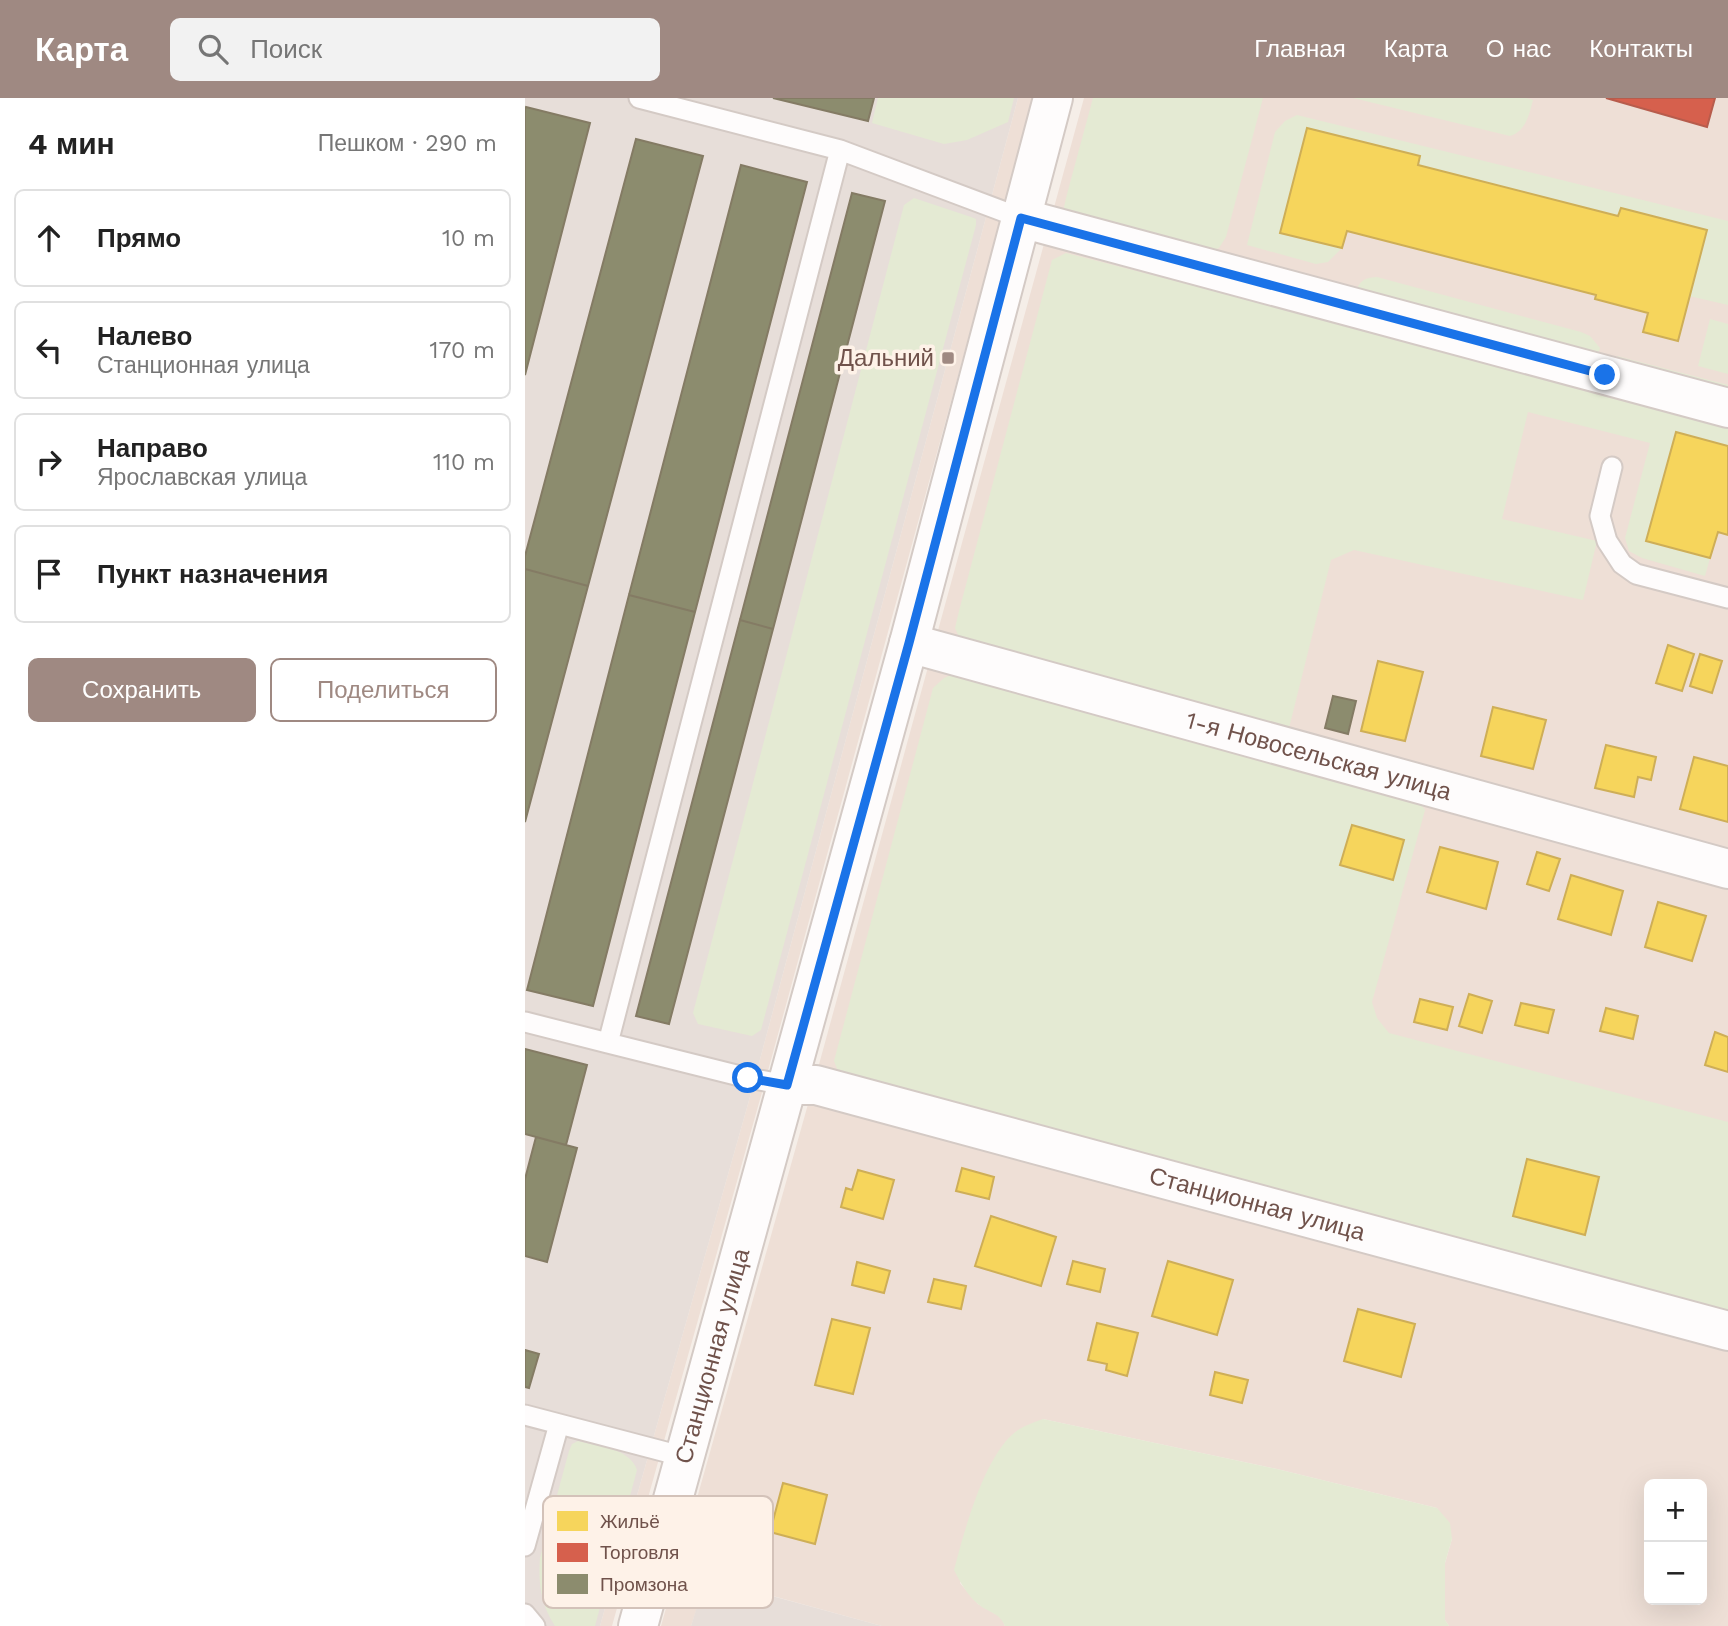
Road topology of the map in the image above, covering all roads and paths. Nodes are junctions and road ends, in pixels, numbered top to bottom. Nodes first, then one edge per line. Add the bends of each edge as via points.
1 (639, 98) edge
2 (1053, 98) edge
3 (840, 150) junction
4 (1021, 218) junction
5 (1728, 408) edge
6 (1612, 467) dead end
7 (1728, 598) edge
8 (909, 643) junction
9 (1728, 869) edge
10 (525, 1022) edge
11 (608, 1043) junction
12 (787, 1085) junction
13 (1728, 1331) edge
14 (525, 1415) edge
15 (559, 1424) junction
16 (685, 1457) junction
17 (674, 1496) edge
18 (525, 1546) edge
19 (643, 1608) edge
20 (525, 1614) edge
21 (535, 1626) edge
22 (638, 1626) edge

1 - 3 lane
2 - 4 street, Станционная улица
3 - 4 lane
3 - 11 lane
4 - 5 street
4 - 8 street, Станционная улица
6 - 7 lane via 1599,516 1607,541 1622,564 1636,574
8 - 9 street, 1-я Новосельская улица
8 - 12 street, Станционная улица
10 - 11 lane
11 - 12 lane
12 - 13 street, Станционная улица via 814,1085
12 - 16 street, Станционная улица
14 - 15 lane
15 - 16 lane
15 - 18 lane
16 - 17 street, Станционная улица
19 - 22 street, Станционная улица
20 - 21 lane

